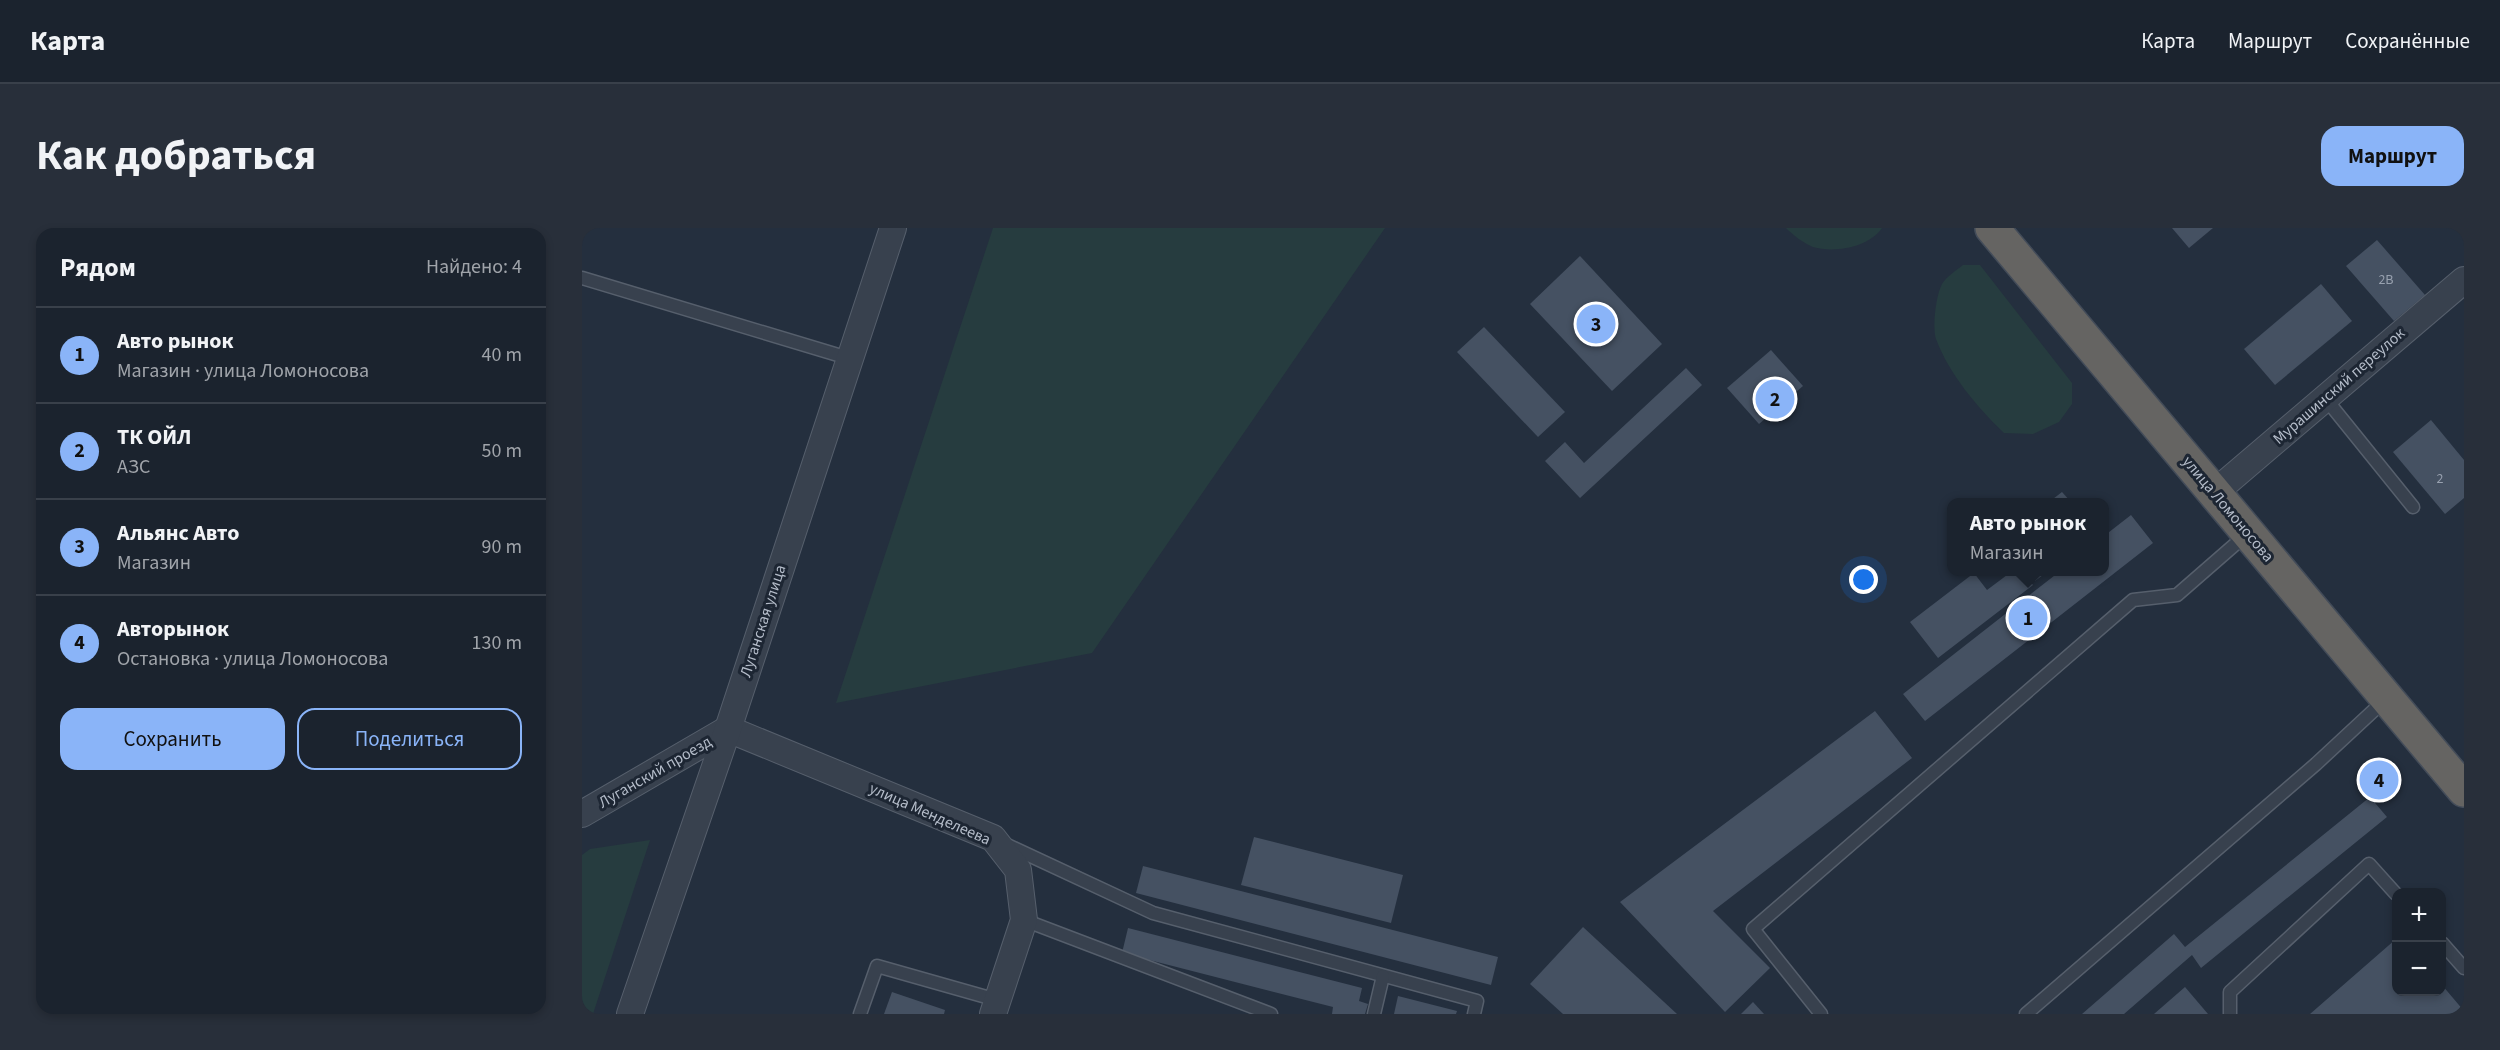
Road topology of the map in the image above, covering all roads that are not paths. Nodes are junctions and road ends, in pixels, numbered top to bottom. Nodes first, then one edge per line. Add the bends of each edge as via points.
1 (893, 228) edge
2 (1992, 228) edge
3 (582, 278) edge
4 (2464, 280) edge
5 (848, 358) junction
6 (2325, 398) junction
7 (2214, 493) junction
8 (2412, 507) dead end
9 (2248, 532) junction
10 (2387, 699) junction
11 (728, 729) junction
12 (2464, 790) edge
13 (582, 814) edge
14 (993, 838) junction
15 (2392, 889) edge
16 (1024, 920) junction
17 (2446, 948) edge
18 (2464, 968) edge
19 (1383, 976) junction
20 (995, 1007) edge
21 (630, 1014) edge
22 (860, 1014) edge
23 (1271, 1014) edge
24 (1374, 1014) edge
25 (1474, 1014) edge
26 (1821, 1014) edge
27 (2026, 1014) edge
28 (2230, 1014) edge

1 - 5 street, Луганская улица
2 - 7 highway, улица Ломоносова
3 - 5 lane
4 - 6 street, Мурашинский переулок
5 - 11 street, Луганская улица
6 - 7 street, Мурашинский переулок
6 - 8 lane
7 - 9 highway, улица Ломоносова
9 - 10 highway, улица Ломоносова
9 - 26 lane via 2177,595 2133,600 1753,929
10 - 12 highway, улица Ломоносова
10 - 27 lane
11 - 13 street, Луганский проезд
11 - 14 street, улица Менделеева
11 - 21 street, Луганская улица
14 - 16 street, улица Менделеева via 1018,870
14 - 19 lane via 1153,913
15 - 28 lane via 2369,864 2230,992
16 - 20 street, улица Менделеева
16 - 23 lane
17 - 18 lane
19 - 24 lane
19 - 25 lane via 1478,1001
20 - 22 lane via 877,966

